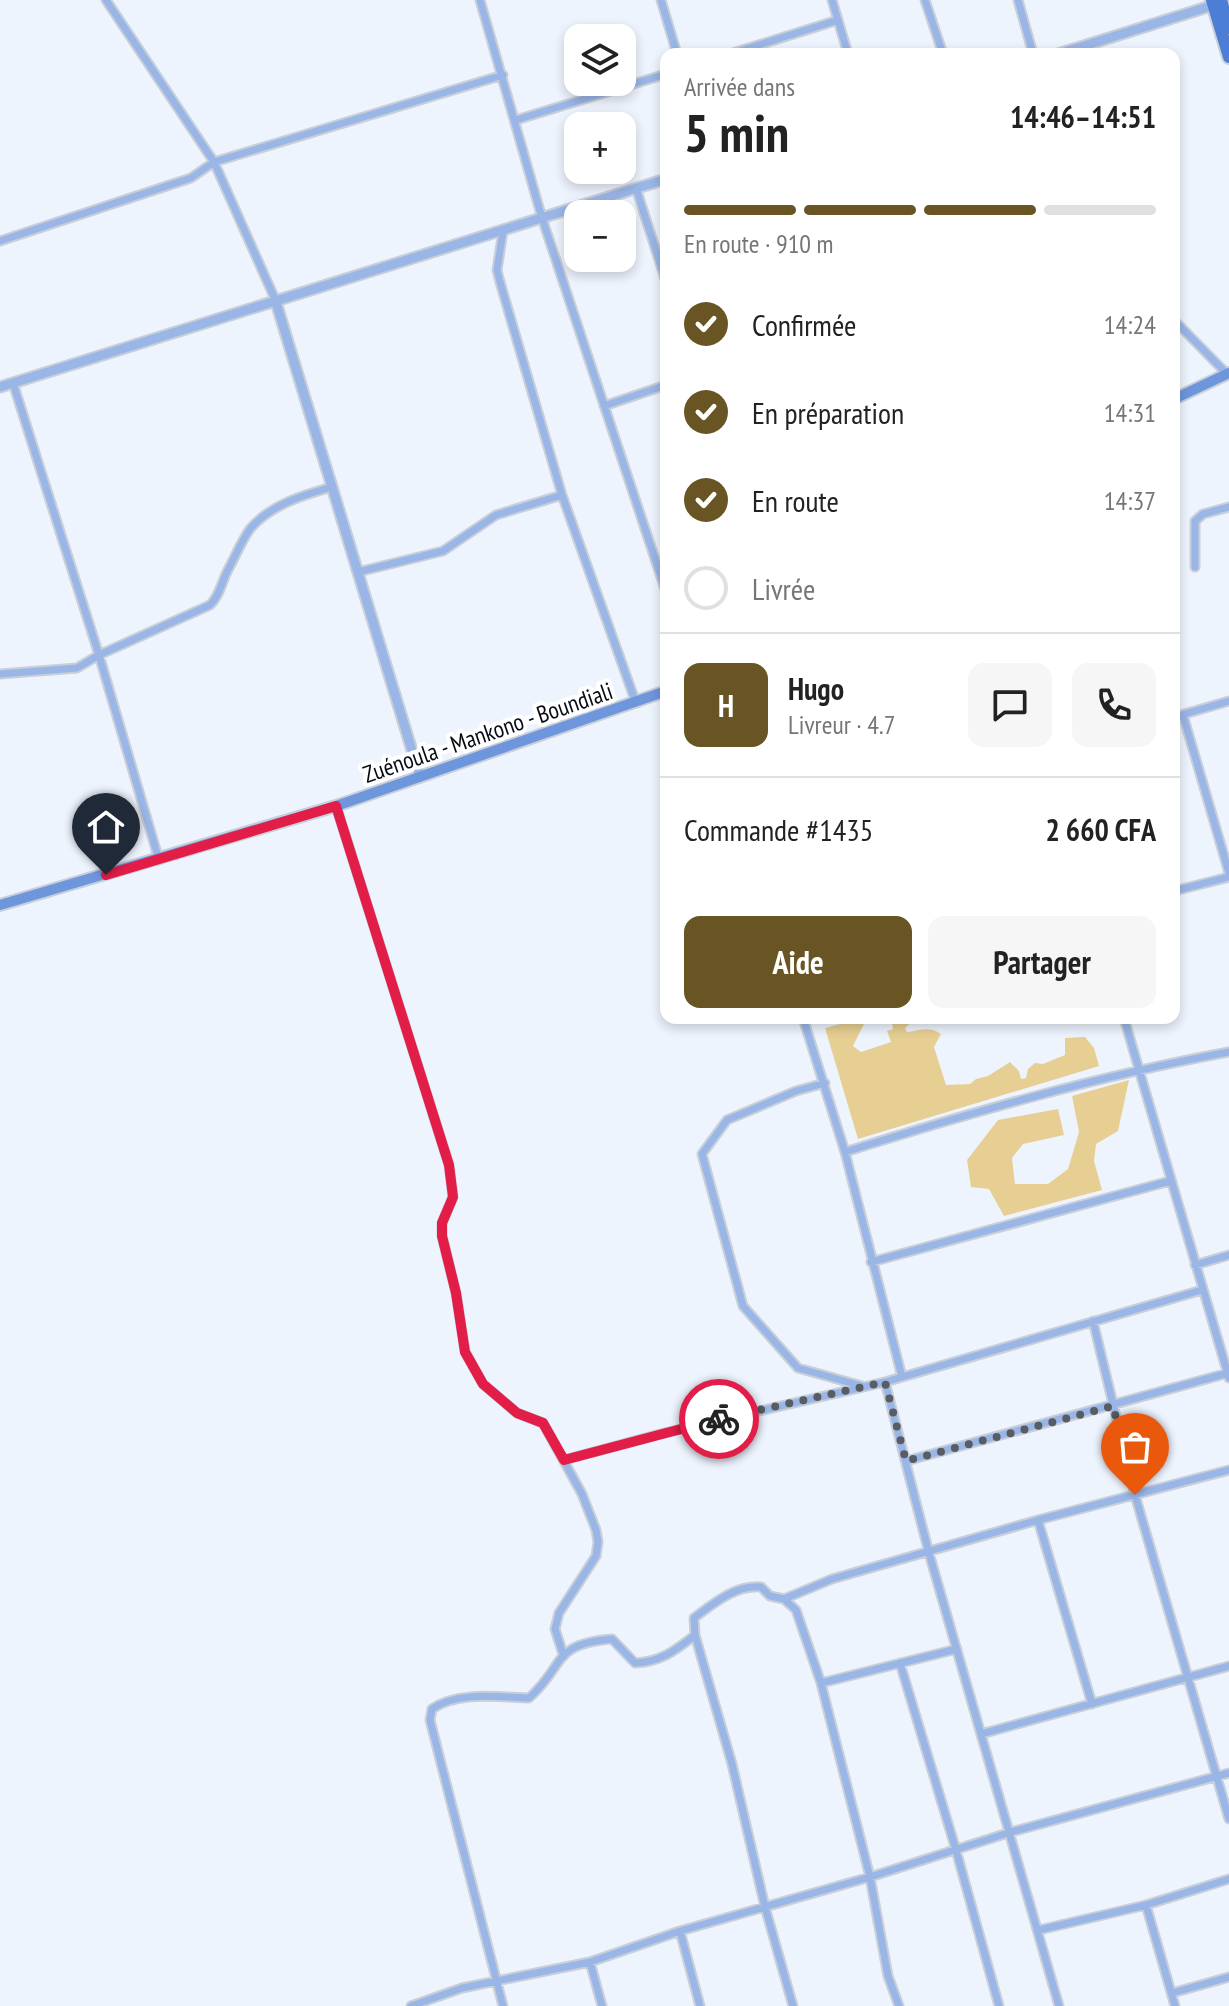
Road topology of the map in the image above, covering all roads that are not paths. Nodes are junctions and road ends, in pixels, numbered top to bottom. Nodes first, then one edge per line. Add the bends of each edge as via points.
1 (106, 0) edge
2 (480, 0) edge
3 (661, 0) edge
4 (832, 0) edge
5 (925, 0) edge
6 (1018, 0) edge
7 (1216, 2) edge
8 (838, 20) junction
9 (1227, 33) edge
10 (675, 48) edge
11 (749, 48) edge
12 (846, 48) edge
13 (941, 48) edge
14 (1031, 48) edge
15 (1076, 48) edge
16 (1229, 57) edge
17 (503, 75) junction
18 (660, 76) edge
19 (516, 120) junction
20 (214, 162) junction
21 (660, 181) edge
22 (636, 188) junction
23 (542, 218) junction
24 (503, 231) junction
25 (0, 241) edge
26 (660, 263) edge
27 (275, 299) junction
28 (1180, 326) edge
29 (1228, 374) edge
30 (13, 383) junction
31 (0, 387) edge
32 (660, 387) edge
33 (1180, 396) edge
34 (604, 406) junction
35 (332, 487) junction
36 (562, 495) junction
37 (1229, 507) edge
38 (1195, 567) dead end
39 (358, 572) junction
40 (660, 574) edge
41 (99, 655) junction
42 (0, 674) edge
43 (660, 693) edge
44 (1229, 701) edge
45 (636, 703) junction
46 (1180, 715) edge
47 (1180, 722) edge
48 (420, 777) junction
49 (336, 806) junction
50 (159, 860) junction
51 (1229, 875) edge
52 (1180, 889) edge
53 (0, 905) edge
54 (805, 1024) edge
55 (1126, 1024) edge
56 (1229, 1052) edge
57 (1139, 1068) junction
58 (825, 1083) junction
59 (845, 1152) junction
60 (1170, 1181) junction
61 (1229, 1255) edge
62 (871, 1262) junction
63 (1195, 1265) junction
64 (1202, 1290) junction
65 (1093, 1321) junction
66 (1228, 1376) edge
67 (902, 1377) junction
68 (885, 1382) junction
69 (863, 1386) junction
70 (1113, 1406) junction
71 (564, 1460) junction
72 (906, 1461) junction
73 (1229, 1470) edge
74 (1135, 1495) junction
75 (1038, 1520) junction
76 (929, 1553) junction
77 (784, 1599) junction
78 (695, 1635) junction
79 (957, 1649) junction
80 (563, 1654) junction
81 (900, 1663) junction
82 (1229, 1666) edge
83 (1189, 1678) junction
84 (821, 1683) junction
85 (1092, 1704) junction
86 (981, 1734) junction
87 (1229, 1773) edge
88 (1218, 1776) junction
89 (1229, 1819) edge
90 (1011, 1832) junction
91 (956, 1850) junction
92 (870, 1877) junction
93 (1229, 1879) edge
94 (1146, 1905) junction
95 (765, 1907) junction
96 (1039, 1930) junction
97 (680, 1931) junction
98 (590, 1962) junction
99 (1229, 1977) edge
100 (495, 1981) junction
101 (1172, 1993) junction
102 (411, 2006) edge
103 (503, 2006) edge
104 (602, 2006) edge
105 (700, 2006) edge
106 (793, 2006) edge
107 (899, 2006) edge
108 (999, 2006) edge
109 (1059, 2006) edge
110 (1175, 2006) edge

1 - 20 street
2 - 17 street
3 - 10 street
4 - 8 street
5 - 13 street
6 - 14 street
7 - 9 main road
7 - 15 street
8 - 11 street
8 - 12 street
9 - 16 main road
17 - 19 street
17 - 20 street
18 - 19 street
19 - 23 street
20 - 25 street via 191,178
20 - 27 street
21 - 22 street
22 - 23 street
22 - 26 street
23 - 24 street
23 - 34 street
24 - 27 street
24 - 36 street via 497,270
27 - 30 street
27 - 35 street
28 - 29 street
29 - 33 main road
30 - 31 street
30 - 41 street
32 - 34 street
34 - 40 street
35 - 39 street
35 - 41 street via 297,497 250,529 210,605
36 - 39 street via 496,515 443,551
36 - 45 street
37 - 38 street via 1195,521
39 - 48 street
41 - 42 street via 77,668
41 - 50 street
43 - 45 main road, Zuénoula - Mankono - Boundiali
44 - 46 street
45 - 48 main road, Zuénoula - Mankono - Boundiali
47 - 51 street
48 - 49 main road, Zuénoula - Mankono - Boundiali
49 - 50 main road, Zuénoula - Mankono - Boundiali
49 - 71 street via 449,1165 453,1197 442,1236 465,1352 483,1384 517,1413 543,1423
50 - 53 main road, Zuénoula - Mankono - Boundiali
51 - 52 street
54 - 58 street
55 - 57 street
56 - 57 street
57 - 59 street
57 - 60 street
58 - 59 street
58 - 69 street via 727,1120 702,1154 743,1306 798,1368
59 - 62 street
60 - 62 street
60 - 63 street
61 - 63 street
62 - 67 street
63 - 64 street
64 - 65 street
64 - 66 street
65 - 67 street
65 - 70 street
66 - 70 street
67 - 68 street
68 - 69 street
68 - 72 street
69 - 71 street
70 - 72 street
70 - 74 street
71 - 80 street via 598,1542 596,1556 559,1613 555,1629
72 - 76 street
73 - 74 street
74 - 75 street
74 - 83 street
75 - 76 street
75 - 85 street
76 - 77 street via 832,1579
76 - 79 street
77 - 78 street via 751,1586 729,1594 694,1618
77 - 84 street via 796,1610
78 - 80 street via 672,1654 651,1662 635,1663 612,1639 577,1645
78 - 95 street
79 - 81 street
79 - 86 street
80 - 100 street via 529,1698 486,1696 442,1702 432,1709 430,1720
81 - 84 street
81 - 91 street
82 - 83 street
83 - 85 street
83 - 88 street
84 - 92 street
85 - 86 street
86 - 90 street
87 - 88 street
88 - 89 street
88 - 90 street
90 - 91 street
90 - 96 street
91 - 92 street
91 - 108 street
92 - 95 street
92 - 107 street via 888,1976
93 - 94 street
94 - 96 street
94 - 101 street
95 - 97 street
95 - 106 street
96 - 109 street
97 - 98 street
97 - 105 street
98 - 100 street
98 - 104 street
99 - 101 street
100 - 102 street
100 - 103 street
101 - 110 street

